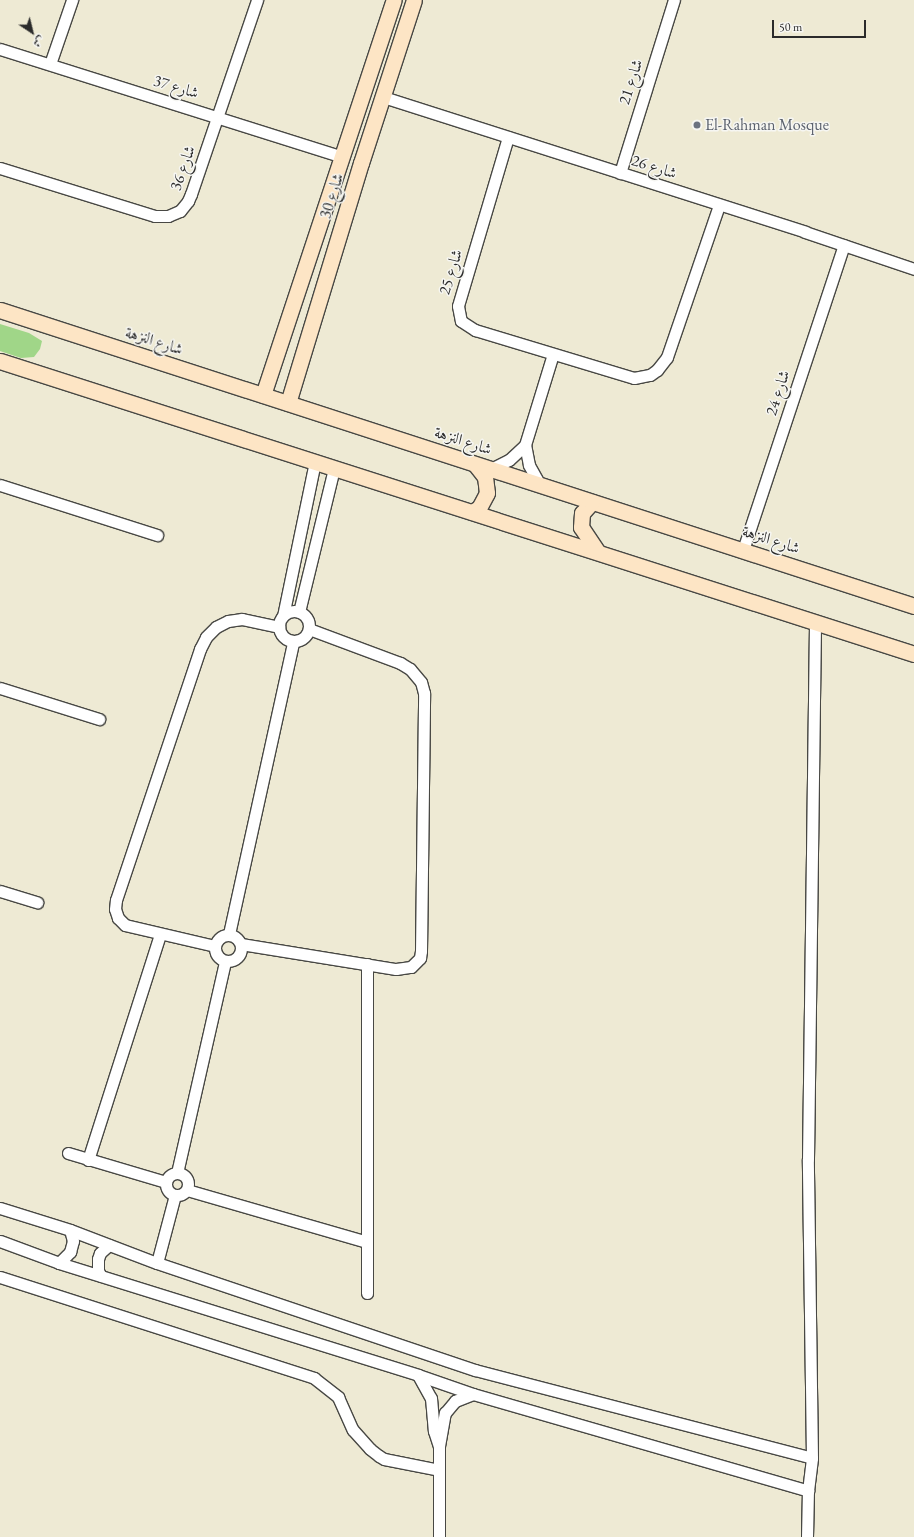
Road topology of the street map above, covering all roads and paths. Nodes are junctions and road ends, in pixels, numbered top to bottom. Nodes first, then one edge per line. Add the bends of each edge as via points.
1 (72, 0) edge
2 (257, 0) edge
3 (394, 0) edge
4 (414, 0) edge
5 (674, 0) edge
6 (0, 49) edge
7 (50, 64) junction
8 (383, 97) junction
9 (218, 117) junction
10 (508, 137) junction
11 (342, 157) junction
12 (0, 168) edge
13 (620, 173) junction
14 (719, 205) junction
15 (844, 245) junction
16 (914, 269) edge
17 (0, 310) edge
18 (553, 354) junction
19 (276, 356) junction
20 (0, 361) edge
21 (300, 363) junction
22 (263, 395) junction
23 (288, 403) junction
24 (524, 445) junction
25 (315, 462) junction
26 (475, 464) junction
27 (334, 468) junction
28 (491, 469) junction
29 (0, 485) edge
30 (540, 485) junction
31 (592, 502) junction
32 (472, 512) junction
33 (157, 535) dead end
34 (743, 550) junction
35 (598, 552) junction
36 (914, 606) edge
37 (299, 612) junction
38 (281, 621) junction
39 (815, 622) junction
40 (309, 629) junction
41 (293, 642) junction
42 (914, 654) edge
43 (0, 688) edge
44 (99, 719) dead end
45 (0, 891) edge
46 (37, 902) dead end
47 (160, 934) junction
48 (229, 934) junction
49 (241, 944) junction
50 (215, 946) junction
51 (226, 961) junction
52 (367, 964) junction
53 (68, 1153) dead end
54 (88, 1160) junction
55 (177, 1173) junction
56 (166, 1182) junction
57 (187, 1190) junction
58 (175, 1195) junction
59 (0, 1208) edge
60 (70, 1230) junction
61 (0, 1241) edge
62 (367, 1242) junction
63 (109, 1245) junction
64 (59, 1263) junction
65 (157, 1263) junction
66 (101, 1276) junction
67 (0, 1277) edge
68 (367, 1293) dead end
69 (418, 1375) junction
70 (473, 1394) junction
71 (439, 1446) junction
72 (812, 1458) junction
73 (439, 1470) junction
74 (808, 1491) junction
75 (439, 1537) edge
76 (807, 1537) edge

1 - 7 street
2 - 9 street, شارع 36
3 - 11 main road, شارع 30
4 - 8 main road, شارع 30
5 - 13 street, شارع 21
6 - 7 street, شارع 37
7 - 9 street, شارع 37
8 - 10 street, شارع 26
8 - 21 main road, شارع 30
9 - 11 street, شارع 37
9 - 12 street, شارع 36 via 188,201 180,211 168,216 155,216
10 - 13 street, شارع 26
10 - 18 street, شارع 25 via 458,311 461,321 468,327
11 - 19 main road, شارع 30
13 - 14 street, شارع 26
14 - 15 street, شارع 26
14 - 18 street, شارع 25 via 669,350 663,364 657,370 646,376 634,378
15 - 16 street, شارع 26
15 - 34 street, شارع 24
17 - 22 main road, شارع النزهة
18 - 24 street
19 - 21 main road via 287,362
19 - 22 main road, شارع 30
20 - 25 main road
21 - 23 main road, شارع 30
22 - 23 main road, شارع النزهة
23 - 26 main road, شارع النزهة
24 - 28 street via 509,460
24 - 30 street via 529,465
25 - 27 main road
25 - 38 street
26 - 28 main road, شارع النزهة
26 - 32 main road via 485,477 487,493 479,508
27 - 32 main road
27 - 37 street
28 - 30 main road, شارع النزهة
29 - 33 street
30 - 31 main road, شارع النزهة
31 - 34 main road, شارع النزهة
31 - 35 main road via 582,514 580,527
32 - 35 main road
34 - 36 main road, شارع النزهة
35 - 39 main road
37 - 38 street via 293,611
37 - 40 street via 307,618
38 - 41 street via 283,637
38 - 47 street via 228,621 216,627 206,637 200,649 116,900 118,918 125,925
39 - 42 main road
39 - 72 street via 808,1160
40 - 41 street via 303,638
40 - 52 street via 400,663 418,677 424,694 420,958 411,967 396,969
41 - 48 street
43 - 44 street
45 - 46 street
47 - 50 street
47 - 54 street
48 - 49 street via 236,937
48 - 50 street via 220,938
49 - 51 street via 238,957
49 - 52 street
50 - 51 street via 217,955
51 - 55 street
52 - 62 street
53 - 54 street
54 - 56 street
55 - 56 street via 170,1176
55 - 57 street via 187,1179
56 - 58 street via 169,1192
57 - 58 street
57 - 62 street
58 - 65 street
59 - 60 street
60 - 63 street
60 - 64 street via 72,1246 68,1256
61 - 64 street
62 - 68 street
63 - 65 street
63 - 66 street via 100,1253 98,1259 98,1271
64 - 66 street
65 - 72 street via 475,1370
66 - 69 street
67 - 73 street via 314,1378 338,1397 353,1430 379,1456
69 - 70 street
69 - 71 street via 431,1398 434,1431
70 - 71 street via 455,1401 448,1407
70 - 74 street
71 - 73 street
72 - 74 street
73 - 75 street
74 - 76 street

